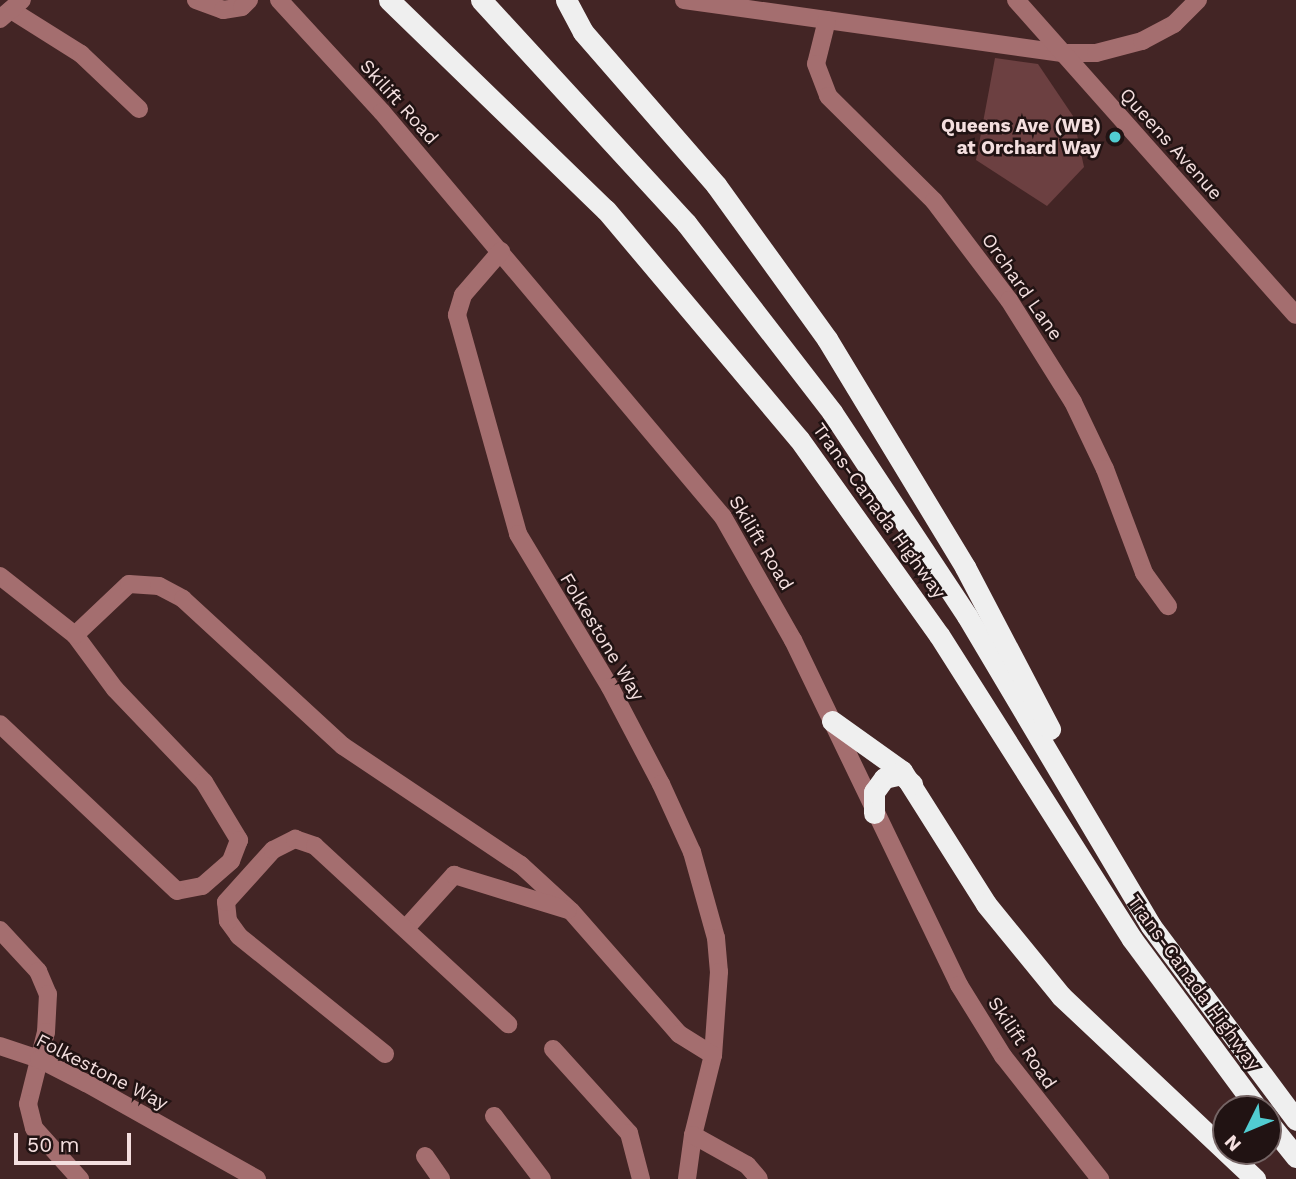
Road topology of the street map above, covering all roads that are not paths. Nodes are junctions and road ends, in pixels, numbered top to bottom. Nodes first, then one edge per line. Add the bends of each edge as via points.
1 (196, 0) edge
2 (249, 0) edge
3 (279, 0) edge
4 (389, 0) edge
5 (481, 0) edge
6 (566, 0) edge
7 (684, 0) edge
8 (1016, 0) edge
9 (1198, 0) edge
10 (11, 10) edge
11 (827, 20) junction
12 (1062, 53) junction
13 (139, 110) dead end
14 (501, 251) junction
15 (1296, 315) edge
16 (0, 576) edge
17 (1168, 606) dead end
18 (75, 635) junction
19 (832, 721) junction
20 (0, 724) edge
21 (913, 784) junction
22 (874, 813) junction
23 (1120, 876) junction
24 (571, 911) junction
25 (406, 928) junction
26 (0, 930) edge
27 (508, 1024) dead end
28 (0, 1046) edge
29 (553, 1049) dead end
30 (385, 1054) dead end
31 (713, 1055) junction
32 (38, 1059) junction
33 (1248, 1095) edge
34 (494, 1115) dead end
35 (1296, 1120) edge
36 (693, 1135) junction
37 (1282, 1140) edge
38 (425, 1156) dead end
39 (1296, 1157) edge
40 (80, 1179) edge
41 (257, 1179) edge
42 (441, 1179) edge
43 (541, 1179) edge
44 (641, 1179) edge
45 (687, 1179) edge
46 (759, 1179) edge
47 (1100, 1179) edge
48 (1255, 1179) edge

1 - 2 street via 223,10 242,7
3 - 14 street, Skilift Road
4 - 33 highway, Trans-Canada Highway via 606,210 761,390 899,575 1132,939
5 - 23 highway, Trans-Canada Highway via 686,223 832,412 967,616
6 - 23 highway via 583,32 680,140 756,237 855,382 965,567
7 - 11 street
8 - 12 street, Queens Avenue
9 - 12 street via 1174,24 1142,41 1096,53
10 - 13 street via 81,54
11 - 12 street
11 - 17 street, Orchard Lane via 816,64 828,96 934,201 1009,300 1073,402 1105,469 1144,573
12 - 15 street, Queens Avenue
14 - 19 street, Skilift Road via 723,517 793,639
14 - 31 street, Folkestone Way via 463,295 457,314 459,333 518,534 610,687 692,852 716,937 719,972
16 - 18 street
18 - 20 street via 115,690 204,782 240,840 231,861 202,886 177,891
18 - 24 street via 129,584 159,586 183,598 343,746 400,788 463,822
19 - 21 highway via 886,756
19 - 22 street, Skilift Road
21 - 22 highway via 901,774 884,778 874,792
21 - 48 highway via 986,904 1032,965 1124,1059
22 - 47 street, Skilift Road via 958,985 1003,1056
23 - 35 highway, Trans-Canada Highway via 1184,973
24 - 25 street via 454,875
24 - 31 street via 679,1034
25 - 27 street
25 - 30 street via 315,846 295,839 273,850 226,902 228,921 239,936
26 - 32 street via 38,971 47,994 46,1032
28 - 32 street, Folkestone Way
29 - 44 street via 629,1133
31 - 36 street, Folkestone Way
32 - 40 street via 28,1104 34,1128
32 - 41 street, Folkestone Way
34 - 43 street
36 - 45 street, Folkestone Way
36 - 46 street via 747,1166
37 - 39 highway
38 - 42 street

